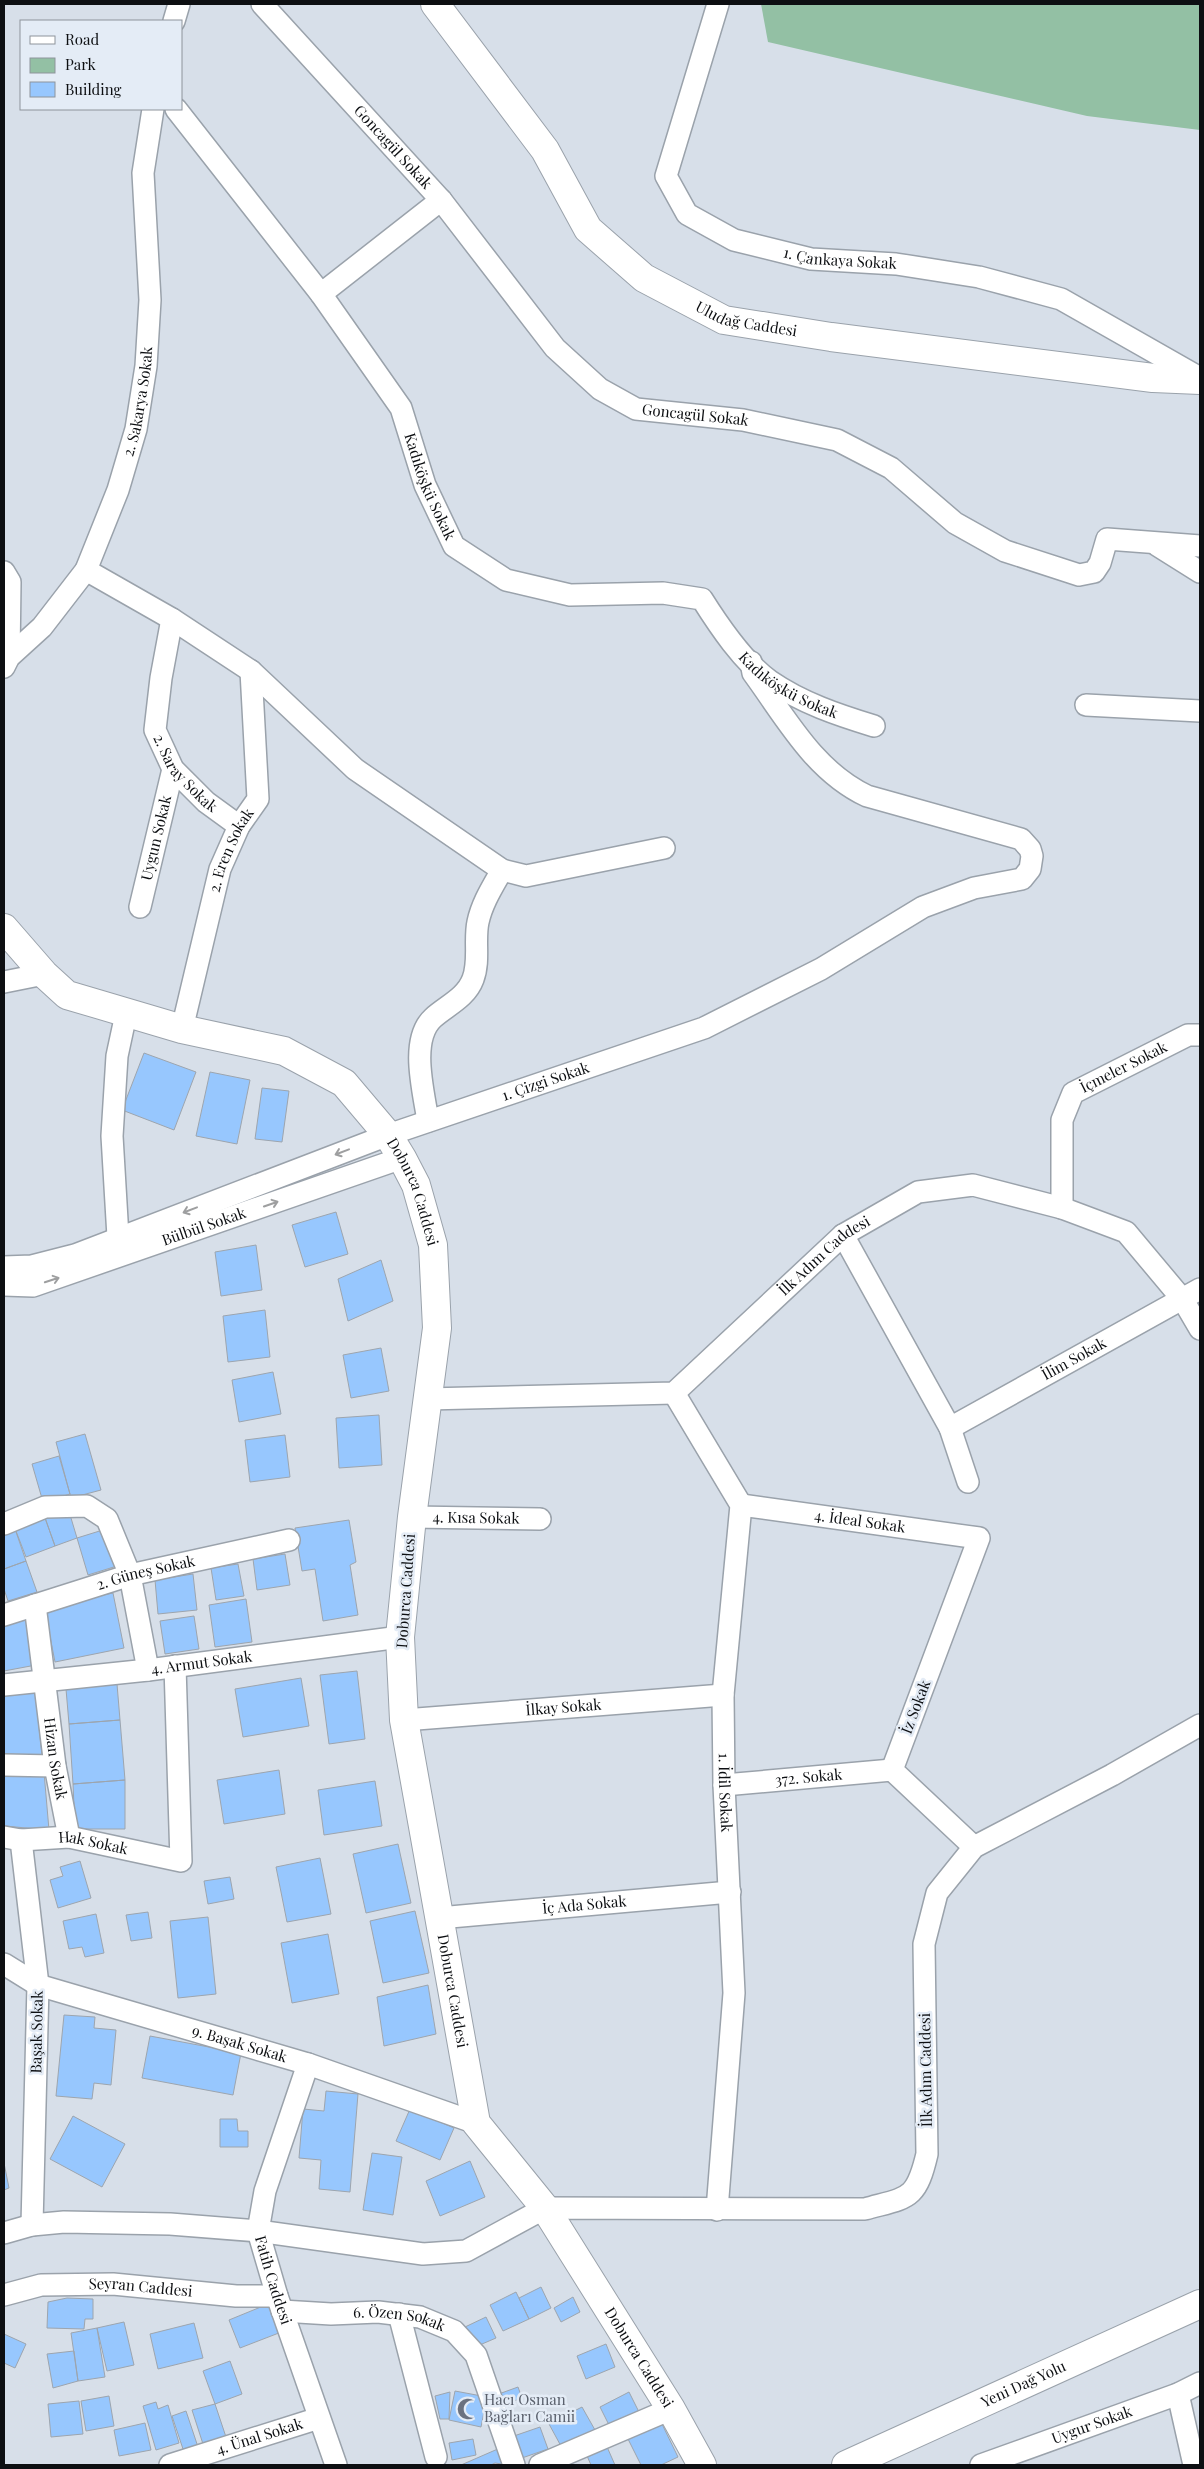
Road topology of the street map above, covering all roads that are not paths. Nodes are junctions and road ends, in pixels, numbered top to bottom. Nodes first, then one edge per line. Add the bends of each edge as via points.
1 (179, 4) edge
2 (262, 4) edge
3 (435, 4) edge
4 (718, 4) edge
5 (174, 20) edge
6 (153, 110) edge
7 (177, 110) edge
8 (441, 200) junction
9 (321, 294) junction
10 (1200, 379) edge
11 (1154, 544) junction
12 (1200, 546) edge
13 (86, 570) junction
14 (4, 572) edge
15 (1200, 572) edge
16 (172, 620) junction
17 (6, 662) edge
18 (751, 662) junction
19 (251, 671) junction
20 (1086, 705) dead end
21 (1200, 712) edge
22 (874, 726) dead end
23 (172, 769) junction
24 (239, 826) junction
25 (664, 848) dead end
26 (502, 870) junction
27 (140, 907) dead end
28 (4, 928) edge
29 (44, 974) junction
30 (4, 982) edge
31 (126, 1014) junction
32 (182, 1029) junction
33 (1200, 1035) edge
34 (428, 1121) junction
35 (388, 1135) junction
36 (402, 1158) junction
37 (1062, 1208) junction
38 (843, 1235) junction
39 (122, 1246) junction
40 (4, 1267) edge
41 (4, 1285) edge
42 (1192, 1295) edge
43 (1200, 1329) edge
44 (674, 1393) junction
45 (428, 1399) junction
46 (950, 1428) junction
47 (968, 1482) dead end
48 (741, 1505) junction
49 (412, 1517) junction
50 (540, 1519) dead end
51 (4, 1524) edge
52 (979, 1538) joint
53 (289, 1540) dead end
54 (130, 1575) junction
55 (35, 1605) junction
56 (4, 1615) edge
57 (400, 1637) junction
58 (175, 1666) junction
59 (148, 1670) junction
60 (46, 1680) junction
61 (4, 1685) edge
62 (723, 1695) junction
63 (404, 1720) junction
64 (1200, 1725) edge
65 (4, 1765) edge
66 (55, 1766) junction
67 (892, 1770) junction
68 (724, 1785) junction
69 (69, 1837) junction
70 (12, 1838) edge
71 (974, 1847) junction
72 (730, 1892) junction
73 (439, 1918) junction
74 (4, 1964) edge
75 (38, 1985) junction
76 (308, 2064) junction
77 (476, 2123) junction
78 (545, 2208) junction
79 (717, 2210) junction
80 (32, 2225) junction
81 (258, 2232) junction
82 (4, 2233) edge
83 (4, 2295) edge
84 (280, 2303) junction
85 (1200, 2304) edge
86 (400, 2314) junction
87 (1200, 2383) edge
88 (1178, 2394) junction
89 (671, 2409) junction
90 (319, 2418) junction
91 (436, 2457) dead end
92 (170, 2465) edge
93 (336, 2465) edge
94 (514, 2465) edge
95 (540, 2465) edge
96 (702, 2465) edge
97 (846, 2465) edge
98 (981, 2465) edge
99 (1194, 2465) edge

1 - 5 street
2 - 8 street, Goncagül Sokak
3 - 10 main road, Uludağ Caddesi via 545,150 588,229 644,278 724,320 1153,378
4 - 10 street, 1. Çankaya Sokak via 666,176 687,214 734,240 811,259 896,264 979,277 1061,299
6 - 13 street, 2. Sakarya Sokak via 143,173 150,300 146,366 136,429 118,490
7 - 9 street, Kadıköşkü Sokak
8 - 9 street
8 - 11 street, Goncagül Sokak via 556,348 600,389 636,409 743,420 837,440 891,468 955,523 1006,551 1080,575 1094,572 1107,539
9 - 18 street, Kadıköşkü Sokak via 401,408 424,485 454,546 506,580 570,595 663,593 702,599 726,636
11 - 12 street, Goncagül Sokak
11 - 15 street, Goncagül Sokak
13 - 16 street
13 - 17 street, 2. Sakarya Sokak via 42,627
14 - 17 street via 10,582
16 - 19 street
16 - 23 street, 2. Saray Sokak via 155,730
18 - 22 street, Kadıköşkü Sokak via 769,680 826,711
18 - 34 street, 1. Çizgi Sokak via 753,673 815,759 850,788 867,796 1021,839 1030,849 1032,863 1027,875 1016,882 974,888 923,907 821,969 704,1028
19 - 24 street, 2. Eren Sokak via 258,799
19 - 26 street via 356,770
20 - 21 street
23 - 24 street, 2. Saray Sokak via 206,802
23 - 27 street, Uygun Sokak
24 - 32 street, 2. Eren Sokak via 220,868
25 - 26 street via 526,876
26 - 34 street via 478,922 473,979 454,1004 432,1019 420,1040 420,1068
28 - 29 main road, Doburca Caddesi
29 - 30 street
29 - 31 main road, Doburca Caddesi via 67,995
31 - 32 main road, Doburca Caddesi
31 - 39 street via 117,1056 112,1136
32 - 35 main road, Doburca Caddesi via 284,1051 344,1083
33 - 37 street, İçmeler Sokak via 1188,1035 1073,1094 1062,1120
34 - 35 street, 1. Çizgi Sokak
35 - 36 main road, Doburca Caddesi
35 -> 39 street, Bülbül Sokak
39 -> 36 street, Bülbül Sokak
36 - 45 main road, Doburca Caddesi via 416,1185 433,1246 437,1328
37 - 38 street, İlk Adım Caddesi via 973,1185 918,1192
37 - 42 street, İlk Adım Caddesi via 1126,1232
38 - 44 street, İlk Adım Caddesi
38 - 46 street
39 - 40 street, Bülbül Sokak via 32,1266
41 -> 39 street, Bülbül Sokak via 33,1286
42 - 43 street, İlk Adım Caddesi
42 - 46 street, İlim Sokak
44 - 45 street
44 - 48 street
45 - 49 main road, Doburca Caddesi
46 - 47 street
48 - 52 street, 4. İdeal Sokak
48 - 62 street, 1. İdil Sokak
49 - 50 street, 4. Kısa Sokak
49 - 57 main road, Doburca Caddesi
51 - 54 street via 45,1507 87,1506 107,1520
52 - 67 street, İz Sokak
53 - 54 street, 2. Güneş Sokak
54 - 55 street, 2. Güneş Sokak
54 - 59 street
55 - 56 street, 2. Güneş Sokak
55 - 60 street, Hizan Sokak
57 - 58 street, 4. Armut Sokak
57 - 63 main road, Doburca Caddesi
58 - 59 street, 4. Armut Sokak
58 - 69 street, Hak Sokak via 181,1861
59 - 60 street, 4. Armut Sokak
60 - 61 street, 4. Armut Sokak
60 - 66 street, Hizan Sokak
62 - 63 street, İlkay Sokak
62 - 68 street, 1. İdil Sokak
63 - 73 main road, Doburca Caddesi
64 - 71 street, İlk Adım Caddesi
65 - 66 street
66 - 69 street, Hizan Sokak
67 - 68 street, 372. Sokak
67 - 71 street
68 - 72 street, 1. İdil Sokak
69 - 70 street, Hak Sokak
70 - 75 street, Başak Sokak
71 - 79 street, İlk Adım Caddesi via 937,1893 924,1944 927,2154 921,2180 906,2197 865,2210
72 - 73 street, İç Ada Sokak
72 - 79 street, 1. İdil Sokak via 734,1992
73 - 77 main road, Doburca Caddesi
74 - 75 street, 9. Başak Sokak
75 - 76 street, 9. Başak Sokak
75 - 80 street, Başak Sokak
76 - 77 street, 9. Başak Sokak
76 - 81 street, Fatih Caddesi via 265,2191
77 - 78 main road, Doburca Caddesi
78 - 79 street, İlk Adım Caddesi
78 - 81 street via 466,2251 423,2254
78 - 89 main road, Doburca Caddesi
80 - 81 street via 64,2222 170,2224
80 - 82 street
81 - 84 street, Fatih Caddesi
83 - 84 street, Seyran Caddesi via 40,2285 113,2284
84 - 86 street, 6. Özen Sokak via 331,2314
84 - 90 street, Fatih Caddesi
85 - 97 main road, Yeni Dağ Yolu
86 - 91 street
86 - 94 street, 6. Özen Sokak via 420,2317 454,2331 476,2355
87 - 88 street, Uygur Sokak
88 - 98 street, Uygur Sokak
88 - 99 street
89 - 95 street
89 - 96 main road, Doburca Caddesi
90 - 92 street, 4. Ünal Sokak
90 - 93 street, Fatih Caddesi

